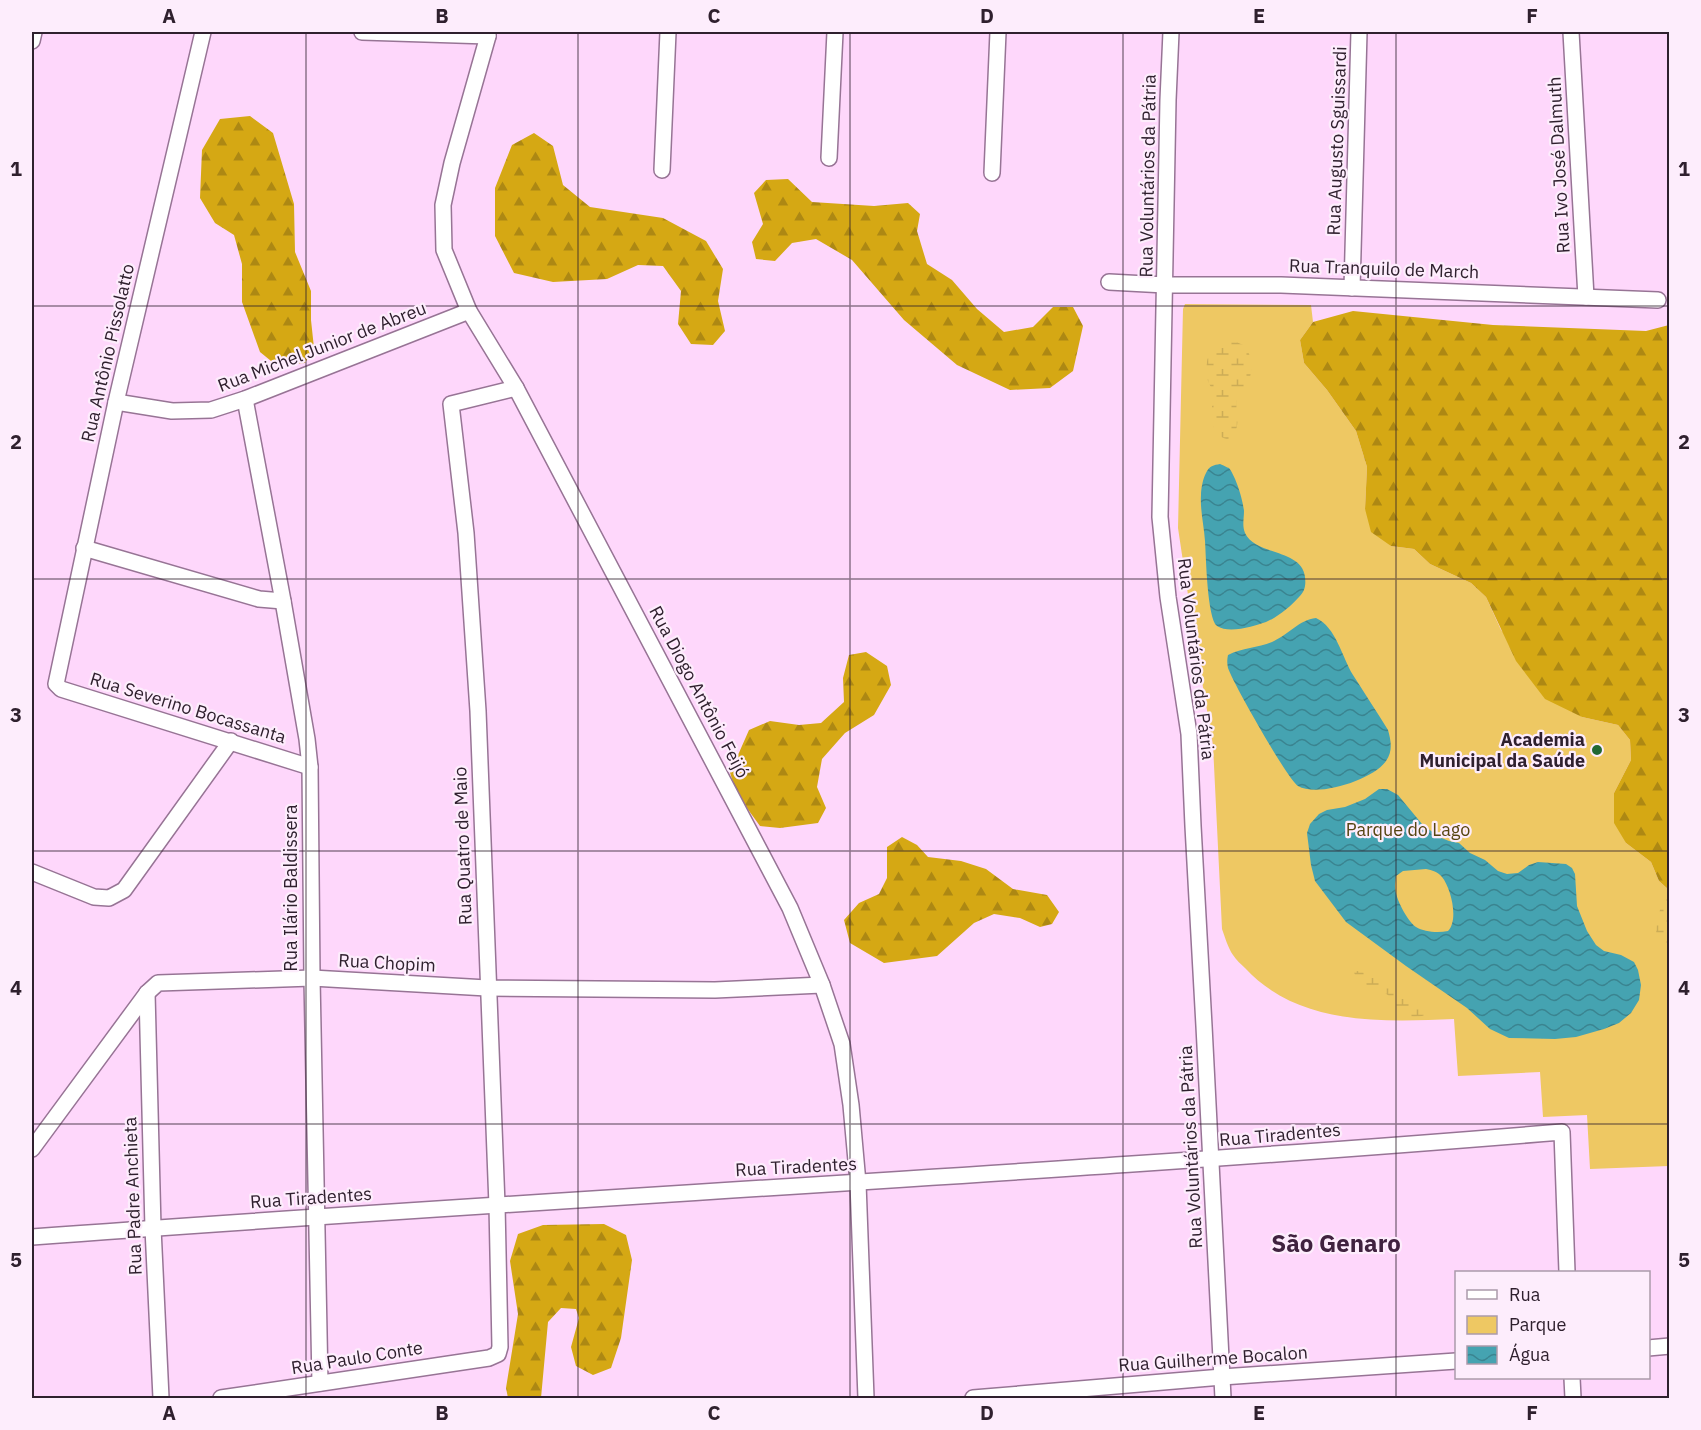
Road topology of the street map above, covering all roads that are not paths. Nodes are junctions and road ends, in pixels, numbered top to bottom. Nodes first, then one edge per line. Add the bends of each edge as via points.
1 (34, 32) edge
2 (203, 32) edge
3 (362, 32) edge
4 (668, 32) edge
5 (835, 32) edge
6 (998, 32) edge
7 (1172, 32) edge
8 (1359, 32) edge
9 (1571, 32) edge
10 (488, 34) edge
11 (32, 41) edge
12 (829, 158) dead end
13 (662, 170) dead end
14 (992, 173) dead end
15 (1109, 282) dead end
16 (1165, 285) junction
17 (1352, 288) junction
18 (1586, 297) junction
19 (1658, 300) dead end
20 (469, 311) junction
21 (516, 388) junction
22 (245, 399) junction
23 (116, 402) junction
24 (84, 548) junction
25 (283, 601) junction
26 (56, 684) joint
27 (231, 741) junction
28 (310, 767) junction
29 (32, 872) edge
30 (312, 978) junction
31 (822, 985) junction
32 (488, 988) junction
33 (147, 993) junction
34 (32, 1149) edge
35 (1211, 1160) junction
36 (858, 1183) junction
37 (497, 1205) junction
38 (316, 1217) junction
39 (153, 1228) junction
40 (32, 1237) edge
41 (1568, 1271) edge
42 (1670, 1346) edge
43 (1650, 1348) edge
44 (498, 1354) joint
45 (1455, 1361) edge
46 (1222, 1377) junction
47 (1572, 1379) edge
48 (320, 1383) junction
49 (161, 1398) edge
50 (221, 1398) edge
51 (866, 1398) edge
52 (973, 1398) edge
53 (1223, 1398) edge
54 (1573, 1398) edge

1 - 11 street
2 - 23 street, Rua Antônio Pissolatto
3 - 10 street
4 - 13 street
5 - 12 street
6 - 14 street
7 - 16 street, Rua Voluntários da Pátria
8 - 17 street, Rua Augusto Sguissardi
9 - 18 street, Rua Ivo José Dalmuth
10 - 20 street, Rua Diogo Antônio Feijó via 443,205 444,250
15 - 16 street, Rua Tranquilo de March
16 - 17 street, Rua Tranquilo de March
16 - 35 street, Rua Voluntários da Pátria via 1160,517 1189,734
17 - 18 street, Rua Tranquilo de March
18 - 19 street, Rua Tranquilo de March
20 - 21 street, Rua Diogo Antônio Feijó
20 - 22 street, Rua Michel Junior de Abreu
21 - 31 street, Rua Diogo Antônio Feijó via 790,908
21 - 32 street, Rua Quatro de Maio via 451,404 466,533 478,711
22 - 23 street, Rua Michel Junior de Abreu via 211,410 172,411
22 - 25 street, Rua Ilário Baldissera
23 - 24 street, Rua Antônio Pissolatto
24 - 25 street via 259,599
24 - 26 street, Rua Antônio Pissolatto
25 - 28 street, Rua Ilário Baldissera
26 - 27 street, Rua Severino Bocassanta
27 - 28 street, Rua Severino Bocassanta
27 - 29 street via 124,890 109,898 94,897
28 - 30 street, Rua Ilário Baldissera
30 - 32 street, Rua Chopim
30 - 33 street, Rua Chopim via 158,983
30 - 38 street, Rua Ilário Baldissera
31 - 32 street, Rua Chopim via 715,990
31 - 36 street, Rua Diogo Antônio Feijó via 842,1044
32 - 37 street, Rua Quatro de Maio
33 - 34 street
33 - 39 street, Rua Padre Anchieta
35 - 36 street, Rua Tiradentes
35 - 41 street, Rua Tiradentes via 1562,1132
35 - 46 street, Rua Voluntários da Pátria
36 - 37 street, Rua Tiradentes
36 - 51 street, Rua Diogo Antônio Feijó
37 - 38 street, Rua Tiradentes
37 - 44 street, Rua Quatro de Maio
38 - 39 street, Rua Tiradentes
38 - 48 street, Rua Ilário Baldissera
39 - 40 street, Rua Tiradentes
39 - 49 street, Rua Padre Anchieta
42 - 43 street
44 - 48 street, Rua Paulo Conte
45 - 46 street, Rua Guilherme Bocalon
46 - 52 street, Rua Guilherme Bocalon
46 - 53 street, Rua Voluntários da Pátria
47 - 54 street
48 - 50 street, Rua Paulo Conte

